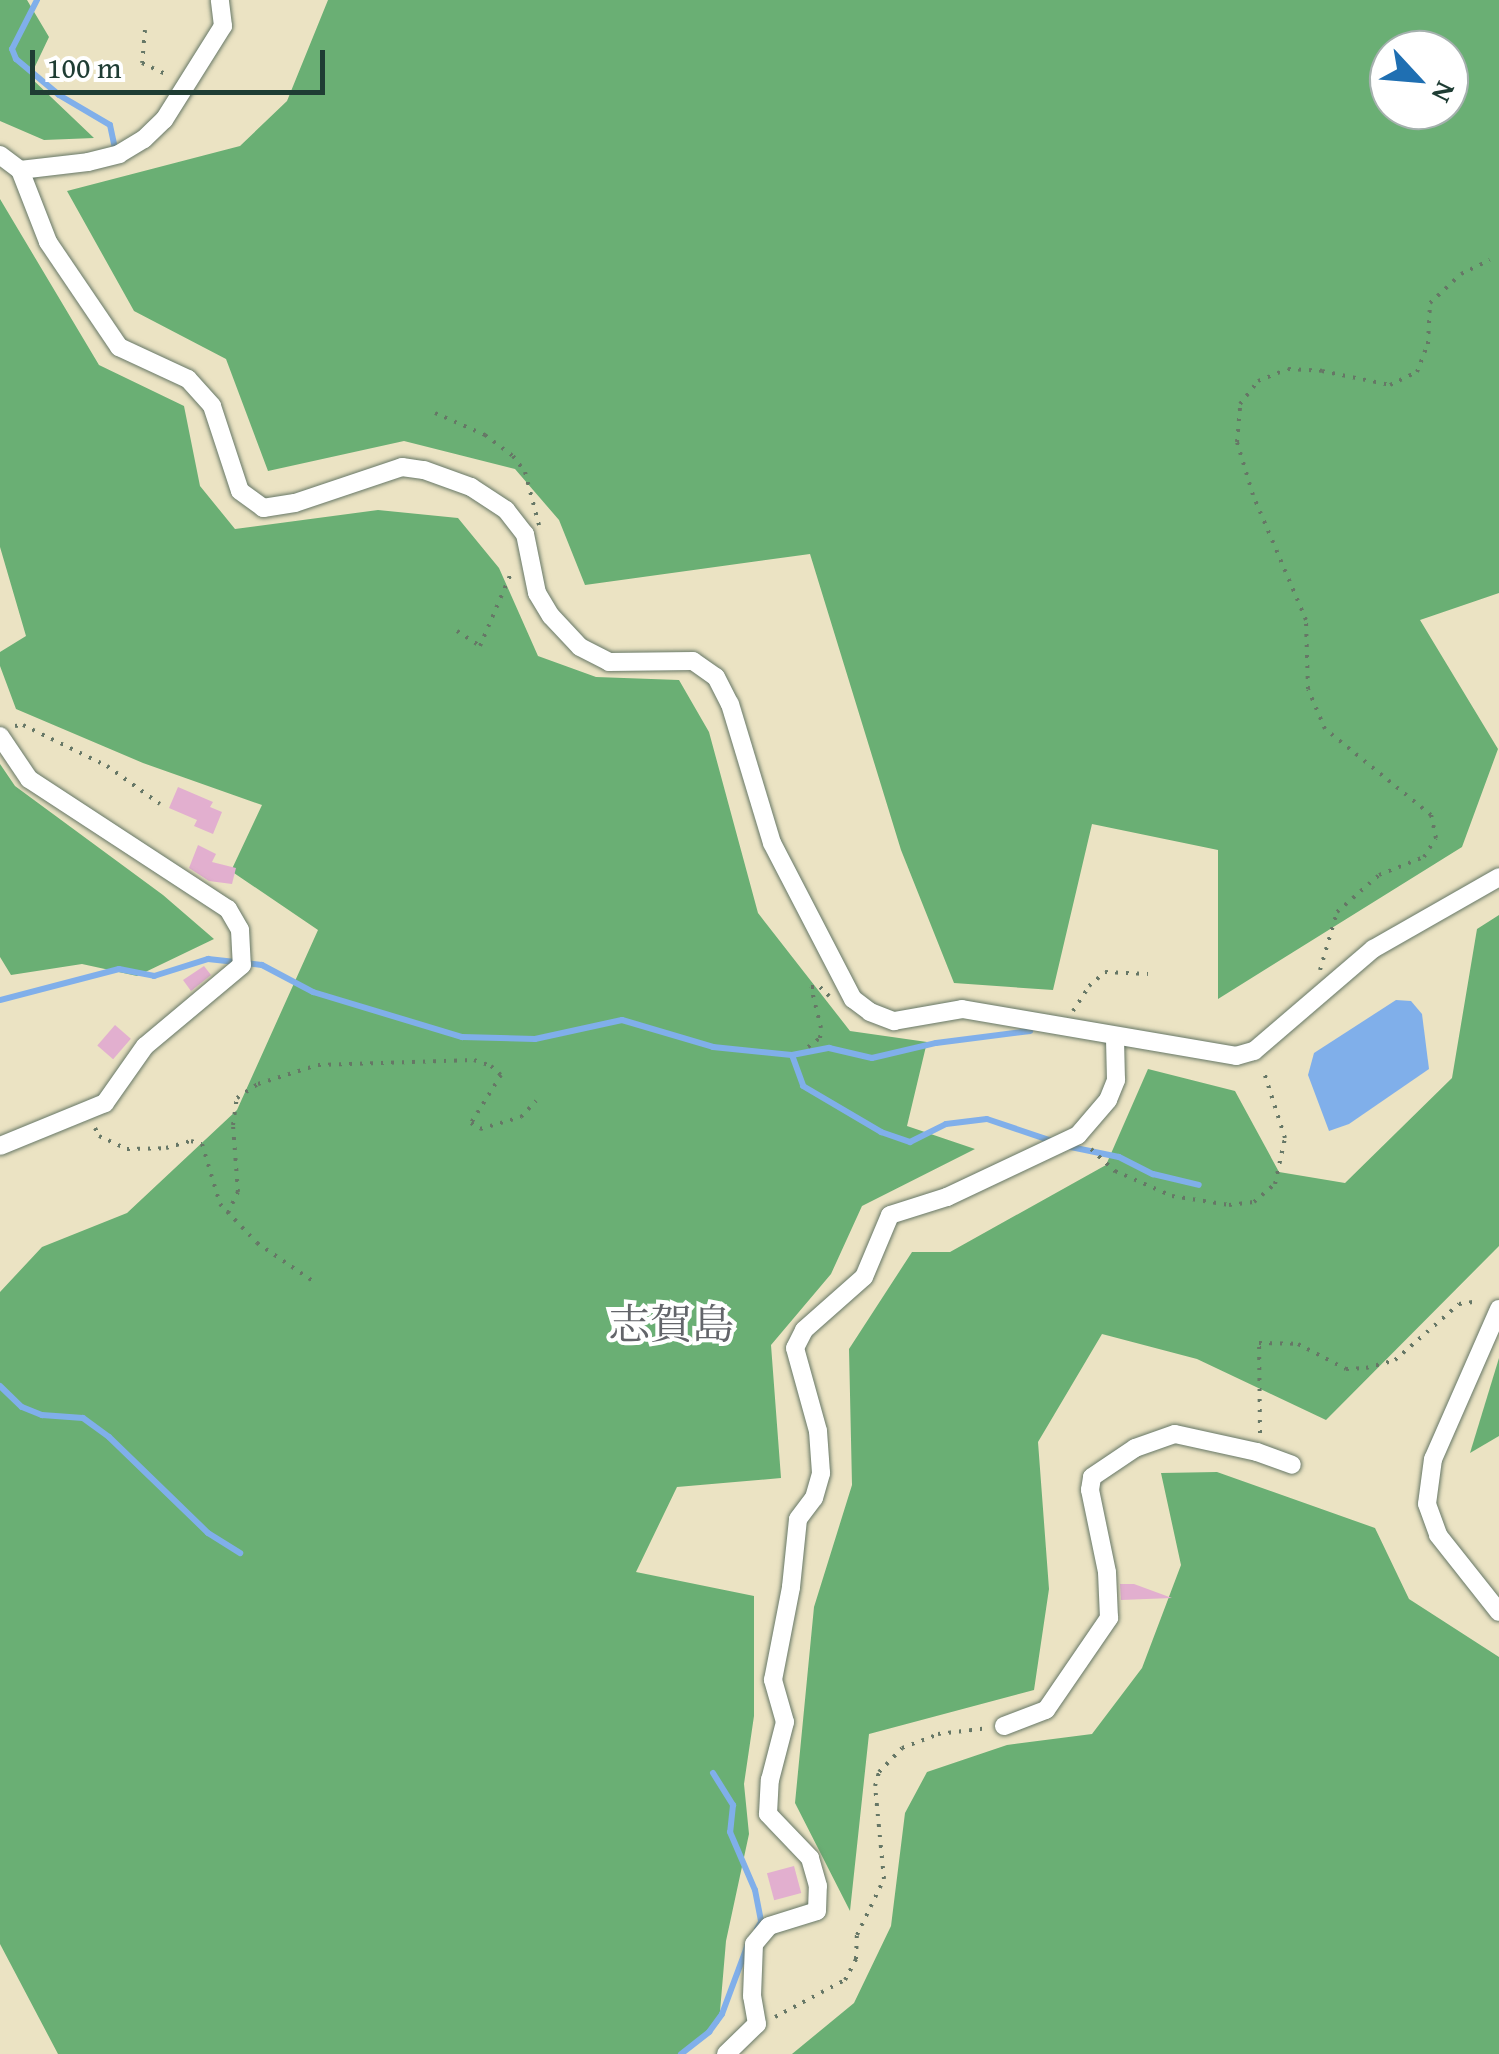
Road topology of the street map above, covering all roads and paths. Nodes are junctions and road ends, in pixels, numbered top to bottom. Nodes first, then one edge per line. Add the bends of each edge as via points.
1 (220, 0) edge
2 (145, 30) dead end
3 (188, 83) junction
4 (0, 155) edge
5 (20, 170) junction
6 (1490, 260) dead end
7 (435, 413) dead end
8 (527, 543) junction
9 (457, 631) dead end
10 (6, 731) edge
11 (160, 804) dead end
12 (1499, 877) edge
13 (1148, 974) dead end
14 (1314, 1000) junction
15 (837, 1006) dead end
16 (1063, 1026) junction
17 (1115, 1038) junction
18 (1262, 1044) junction
19 (808, 1046) dead end
20 (536, 1101) dead end
21 (86, 1110) junction
22 (1078, 1135) junction
23 (0, 1146) edge
24 (228, 1213) junction
25 (318, 1284) dead end
26 (1492, 1305) edge
27 (1259, 1452) junction
28 (1292, 1465) dead end
29 (1499, 1612) edge
30 (1004, 1726) joint
31 (757, 2024) junction
32 (726, 2054) edge

1 - 3 street via 222,26
2 - 3 path via 142,63
3 - 5 street via 164,120 119,154
4 - 5 street
5 - 8 street via 48,242 110,335 119,347 188,379 212,406 240,491 263,508 402,467 472,488 506,510
6 - 14 path via 1461,274 1430,303 1428,344 1417,372 1390,385 1288,369 1258,382 1240,404 1238,442 1306,620 1308,689 1325,728 1431,815 1436,838 1424,857 1379,875 1337,912
7 - 8 path via 498,442 525,472 540,520
8 - 9 path via 480,646
8 - 16 street via 538,593 580,647 608,662 693,661 716,676 772,844 853,999 894,1021 962,1010
10 - 11 path via 23,726 107,766
10 - 21 street via 29,779 228,909 240,930 242,965 145,1046 105,1103
12 - 14 street via 1373,949
13 - 16 path via 1105,972
14 - 18 street
15 - 19 path via 811,986 821,1028 820,1038
16 - 17 street
17 - 18 street via 1236,1056
17 - 22 street via 1116,1080
18 - 22 path via 1263,1072 1285,1138 1274,1184 1254,1202 1172,1196 1115,1171
20 - 24 path via 520,1116 480,1129 471,1122 501,1075 474,1060 318,1065 258,1084 237,1098 238,1192
21 - 23 street
21 - 24 path via 100,1136 126,1149 202,1144
22 - 31 street via 947,1197 890,1215 864,1277 804,1330 795,1348 818,1431 821,1474 798,1518 773,1680 785,1722 768,1814 810,1858 817,1911 768,1926 754,1944
24 - 25 path
26 - 27 path via 1459,1304 1395,1360 1366,1368 1346,1369 1298,1344 1259,1343
26 - 29 street via 1433,1459 1428,1504 1438,1535
27 - 28 street
27 - 30 street via 1175,1434 1135,1448 1092,1477 1109,1618 1046,1710
30 - 31 path via 938,1734 902,1748 879,1772 884,1879 857,1934 856,1959 845,1980
31 - 32 street

